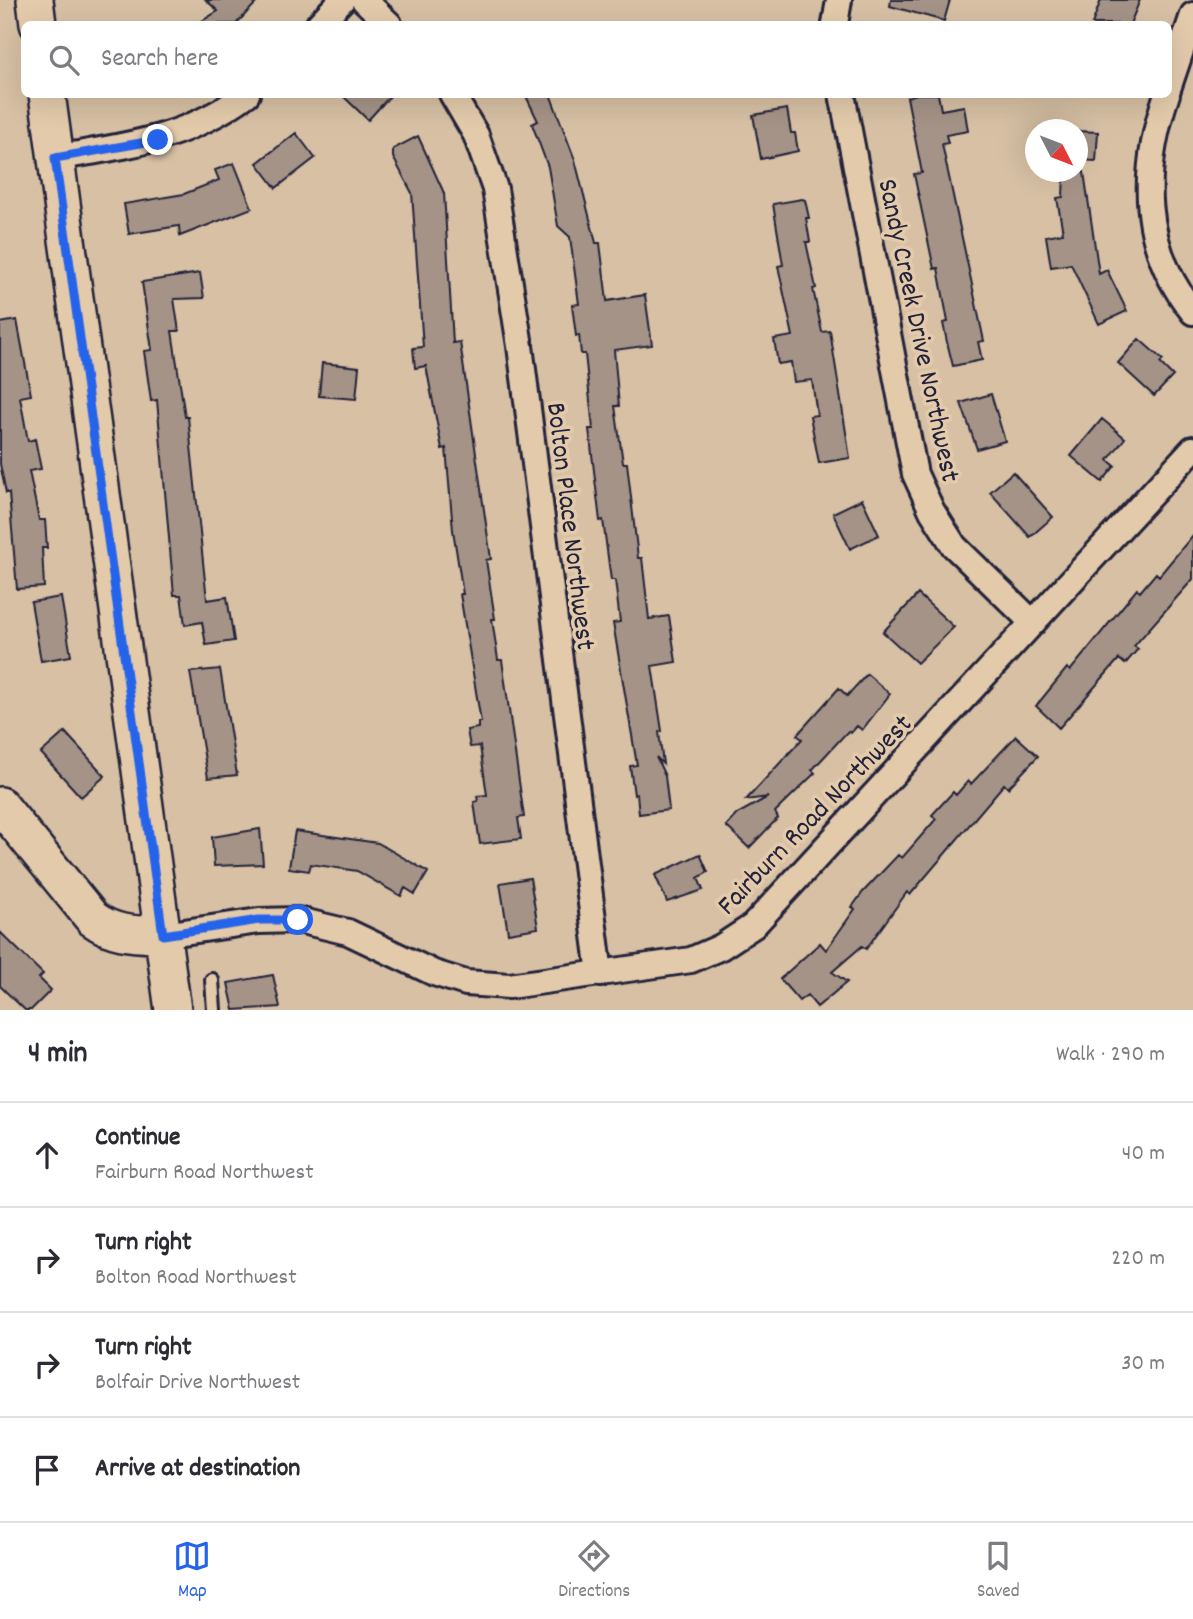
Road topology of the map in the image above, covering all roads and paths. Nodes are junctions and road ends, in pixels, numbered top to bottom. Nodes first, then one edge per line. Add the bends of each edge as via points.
1 (35, 0) edge
2 (342, 0) edge
3 (363, 0) edge
4 (839, 0) edge
5 (1193, 15) edge
6 (38, 21) edge
7 (322, 21) edge
8 (386, 21) edge
9 (836, 21) edge
10 (1172, 77) edge
11 (48, 98) edge
12 (242, 98) edge
13 (454, 98) edge
14 (843, 98) edge
15 (1166, 98) edge
16 (55, 158) junction
17 (1193, 312) edge
18 (1193, 449) edge
19 (1033, 623) junction
20 (0, 805) edge
21 (163, 935) junction
22 (600, 974) junction
23 (212, 981) dead end
24 (173, 1010) edge
25 (215, 1010) edge

1 - 6 street
2 - 7 street
3 - 8 street
4 - 9 street
5 - 10 street
11 - 16 street
12 - 16 street via 219,115 158,140
13 - 22 street, Bolton Place Northwest via 476,135 495,189 520,346
14 - 19 street, Sandy Creek Drive Northwest via 915,474 954,546
15 - 17 street via 1153,135 1149,208 1161,257
16 - 21 street
18 - 19 street, Fairburn Road Northwest
19 - 22 street, Fairburn Road Northwest via 753,926 691,960
20 - 21 street via 93,919 124,934
21 - 22 street, Fairburn Road Northwest via 259,920 298,920 348,932 434,973 466,983 509,986
21 - 24 street
23 - 25 lane

